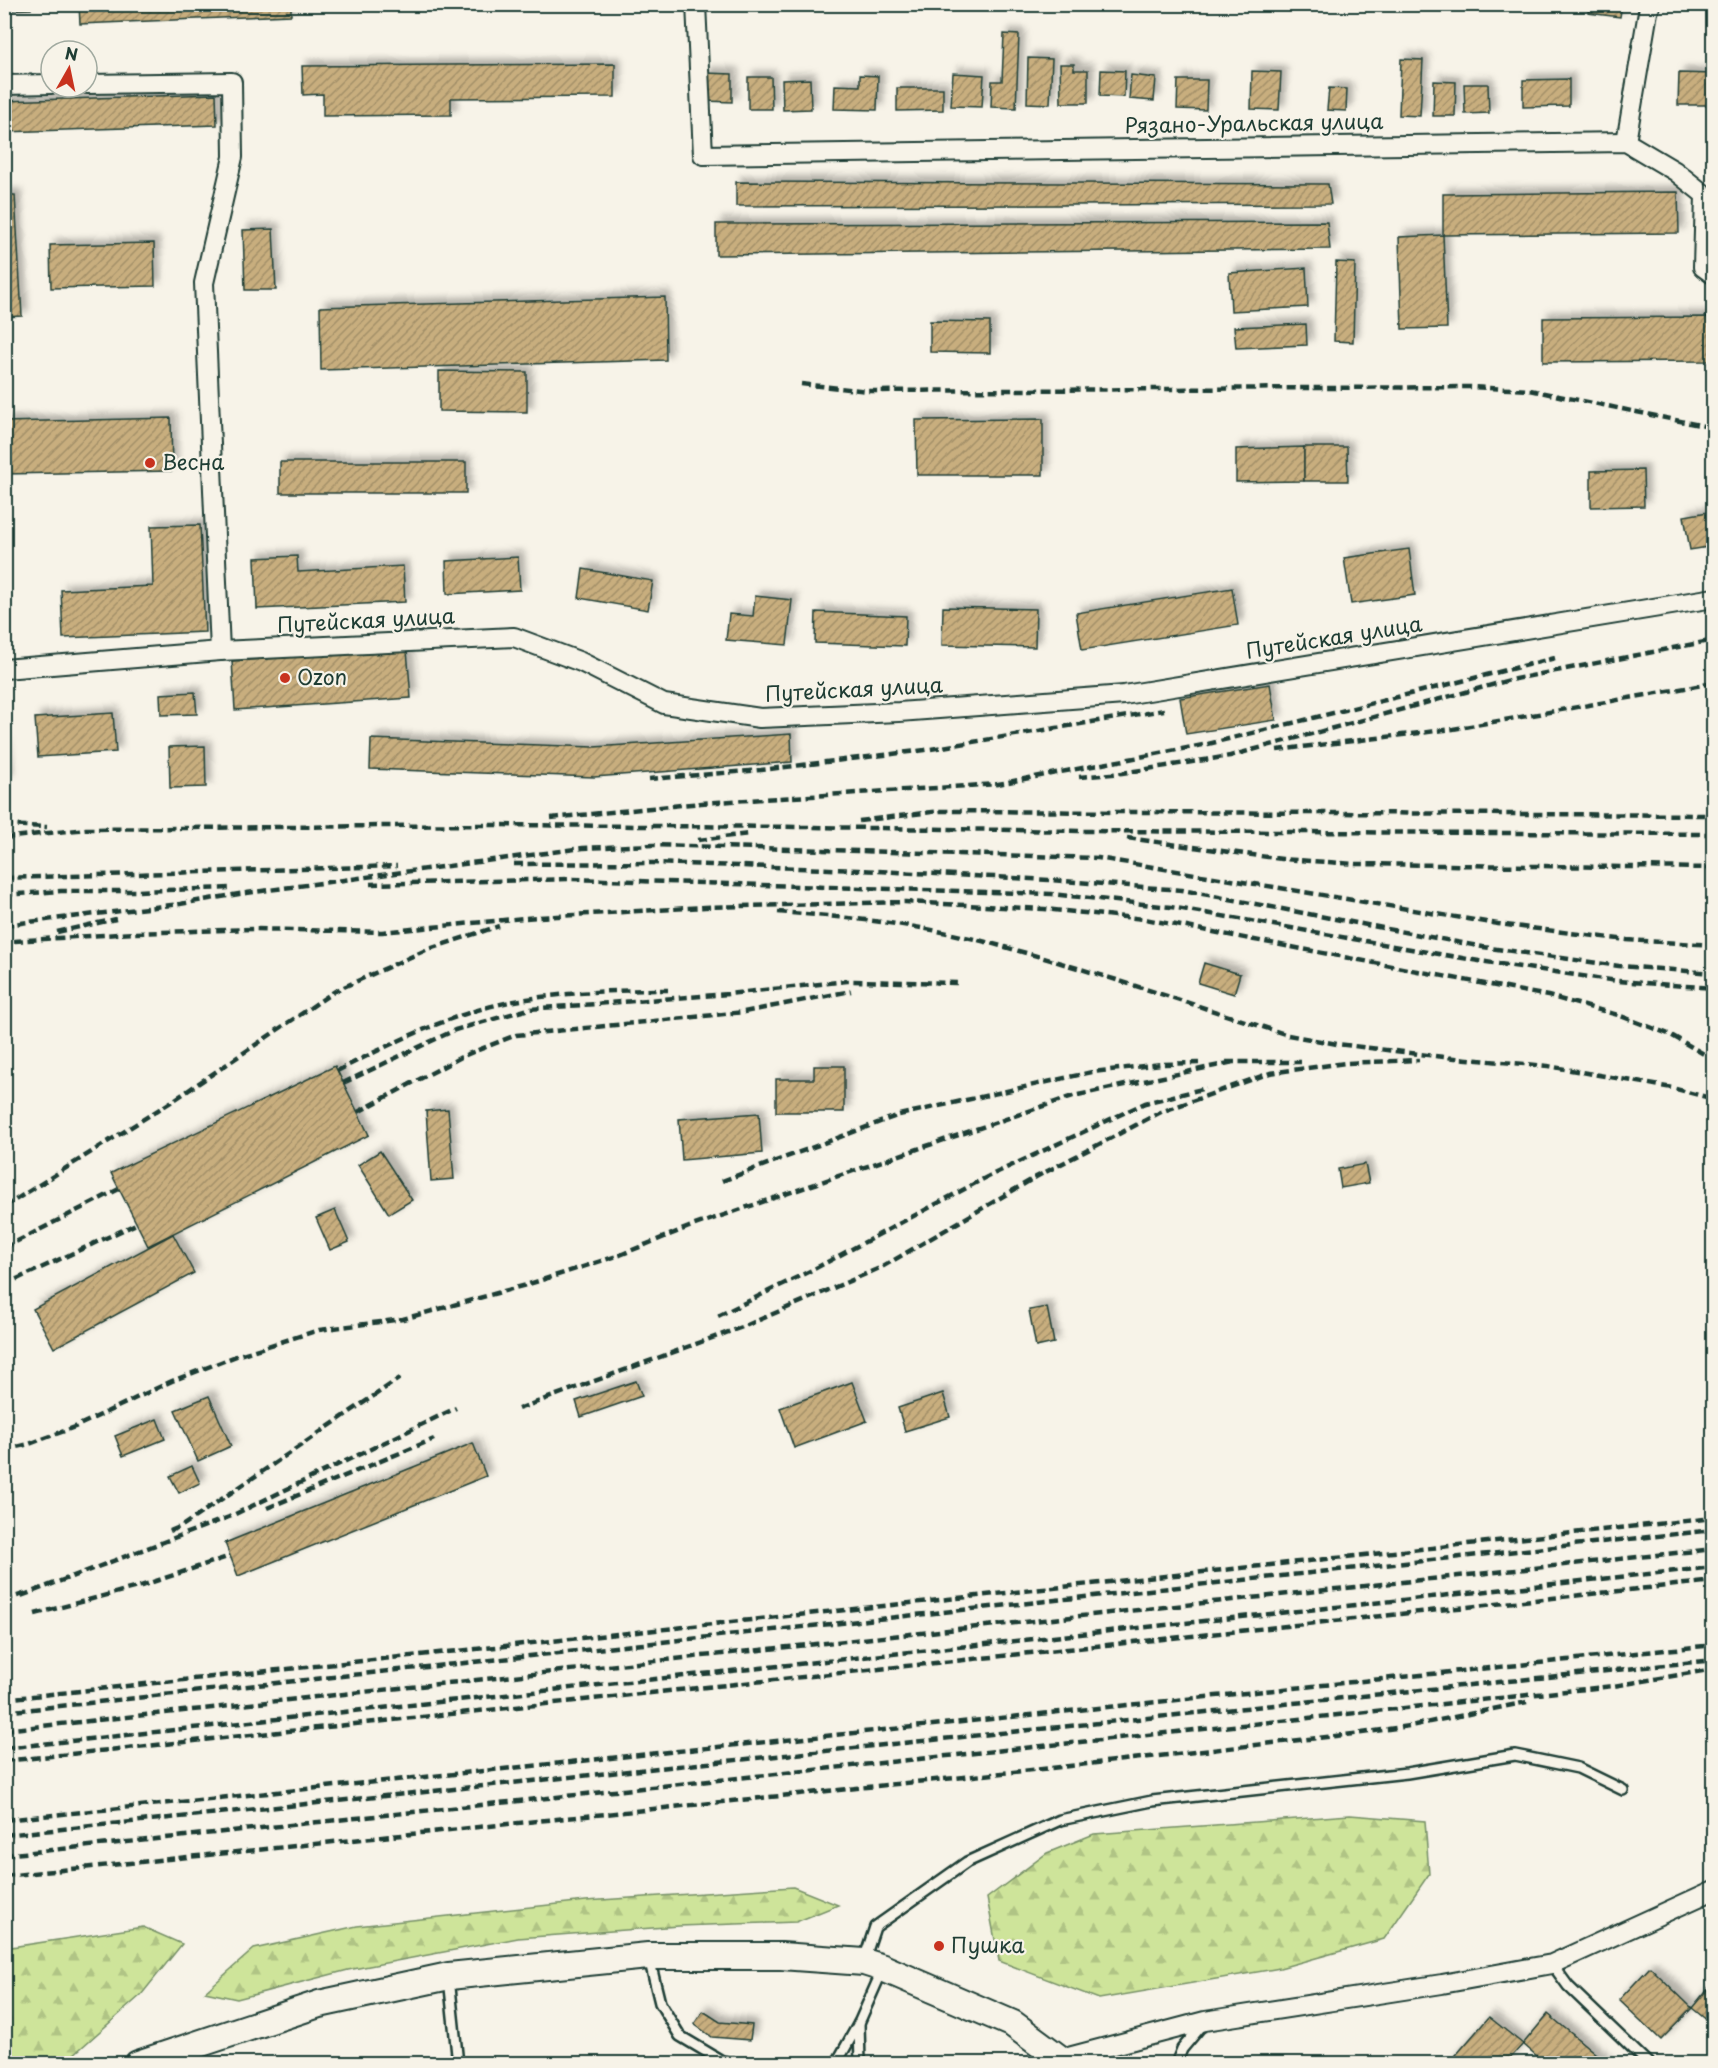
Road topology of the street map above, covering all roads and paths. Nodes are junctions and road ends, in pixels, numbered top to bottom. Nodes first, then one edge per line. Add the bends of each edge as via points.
1 (696, 4) edge
2 (1651, 4) edge
3 (39, 84) edge
4 (99, 84) edge
5 (4, 85) edge
6 (1626, 142) junction
7 (1713, 274) edge
8 (1713, 598) edge
9 (220, 651) junction
10 (4, 669) edge
11 (1623, 1790) dead end
12 (1713, 1890) edge
13 (648, 1956) junction
14 (1552, 1964) junction
15 (873, 1965) junction
16 (449, 1976) junction
17 (1205, 2021) junction
18 (859, 2023) junction
19 (1064, 2061) edge
20 (138, 2064) edge
21 (458, 2064) edge
22 (738, 2064) edge
23 (836, 2064) edge
24 (860, 2064) edge
25 (1176, 2064) edge
26 (1648, 2064) edge

1 - 6 street, Рязано-Уральская улица via 703,155
2 - 6 street
3 - 5 street
4 - 9 street via 232,82 233,157 204,283
6 - 7 street via 1675,171 1705,195 1703,267
8 - 9 street, Путейская улица via 1124,695 760,718 664,704 581,662 514,637
9 - 10 street, Путейская улица
11 - 15 lane via 1578,1768 1515,1755 1407,1773 1152,1801 1060,1820 967,1862 875,1927
12 - 14 street
13 - 15 main road via 781,1956
13 - 16 main road
13 - 22 lane via 660,2003 680,2036 722,2061
14 - 17 street
14 - 26 lane via 1568,1986
15 - 18 lane
15 - 19 main road via 1013,2024
16 - 20 main road via 319,2004
16 - 21 lane
17 - 19 street
17 - 25 lane via 1182,2049
18 - 23 lane
18 - 24 lane

